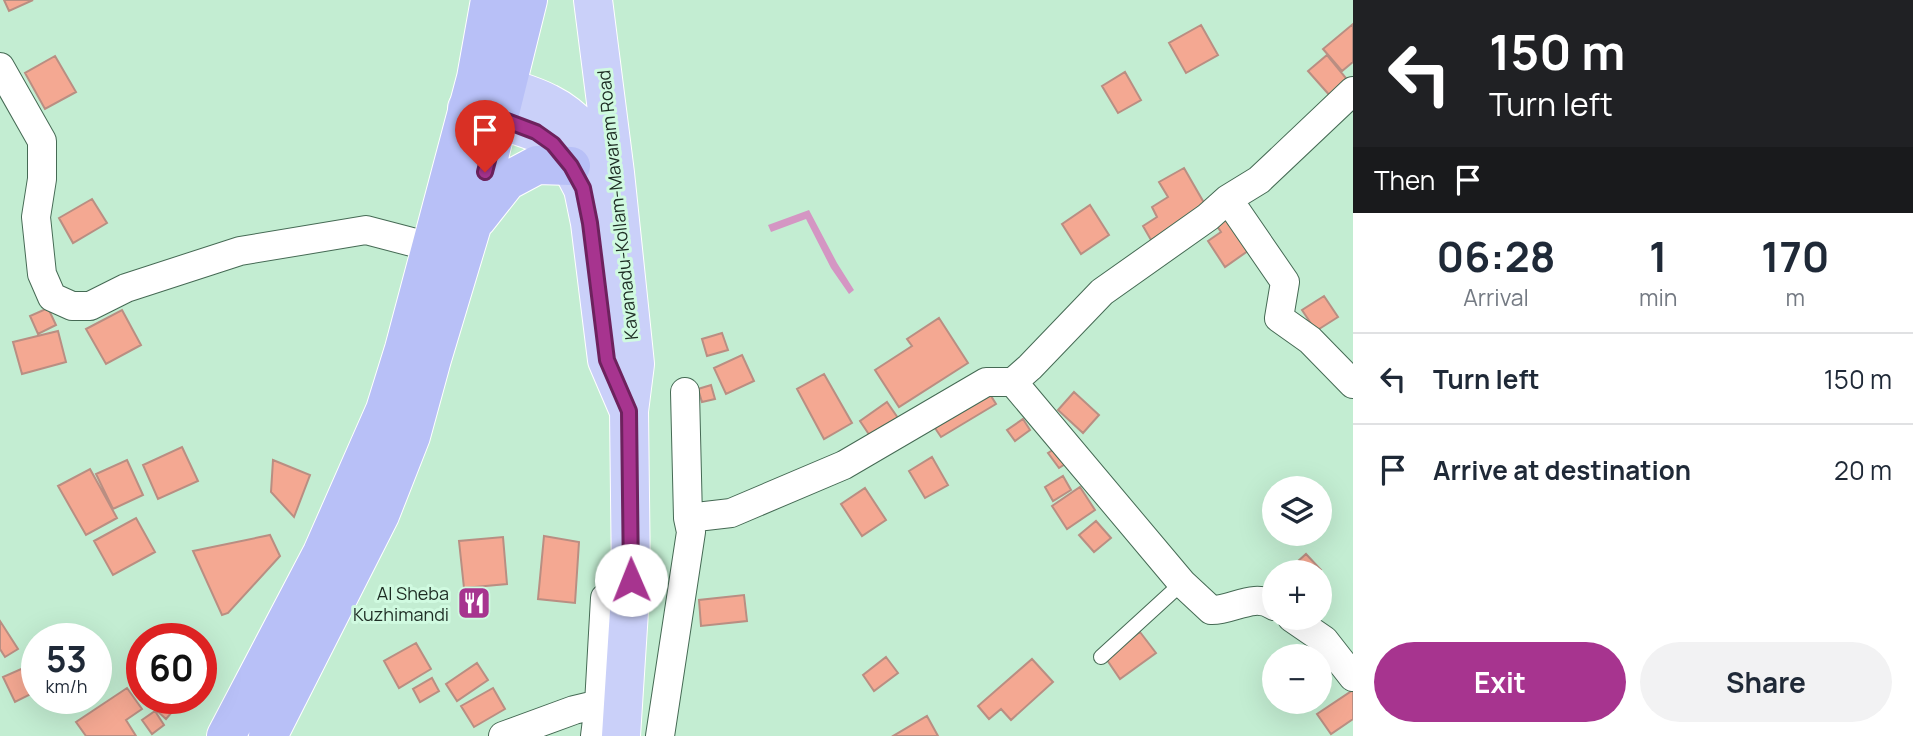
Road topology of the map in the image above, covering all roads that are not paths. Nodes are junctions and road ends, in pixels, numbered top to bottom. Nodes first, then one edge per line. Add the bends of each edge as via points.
1 (491, 0) edge
2 (528, 0) edge
3 (593, 0) edge
4 (0, 67) edge
5 (1353, 91) edge
6 (491, 104) junction
7 (571, 166) junction
8 (615, 173) junction
9 (1228, 199) junction
10 (472, 226) junction
11 (431, 247) junction
12 (1013, 382) junction
13 (1353, 384) edge
14 (685, 392) dead end
15 (629, 411) junction
16 (688, 518) junction
17 (1182, 583) junction
18 (605, 598) dead end
19 (1262, 601) edge
20 (1309, 630) edge
21 (1101, 657) dead end
22 (1353, 677) edge
23 (245, 700) junction
24 (600, 704) junction
25 (273, 731) edge
26 (203, 736) edge
27 (226, 736) edge
28 (503, 736) edge
29 (595, 736) edge
30 (621, 736) edge
31 (660, 736) edge

1 - 6 highway via 476,78
2 - 6 highway
3 - 8 main road, Kavanadu-Kollam-Mavaram Road
4 - 11 street via 42,141 36,217 42,274 52,297 72,306 90,306 126,288 240,251 366,230
5 - 9 street via 1259,180
6 - 7 main road, Kavanadu-Kollam-Mavaram Road via 553,144
6 - 8 main road via 548,103 575,120
6 - 10 highway
6 - 11 highway
7 - 10 highway via 537,165 507,181
7 - 15 main road, Kavanadu-Kollam-Mavaram Road via 583,188 590,223 607,360
8 - 15 main road, Kavanadu-Kollam-Mavaram Road via 635,364
9 - 12 street via 1102,292
9 - 13 street via 1285,282 1279,318 1310,340
10 - 25 highway via 398,470
11 - 23 highway via 385,410 322,553
12 - 16 street via 986,382 844,465 796,486 731,513
12 - 17 street
14 - 16 street
15 - 30 main road, Kavanadu-Kollam-Mavaram Road via 631,580
16 - 31 street via 691,532
17 - 19 street via 1211,610
17 - 21 lane
18 - 24 street
20 - 22 street via 1324,640
23 - 26 street
23 - 27 highway
24 - 28 street
24 - 29 street

